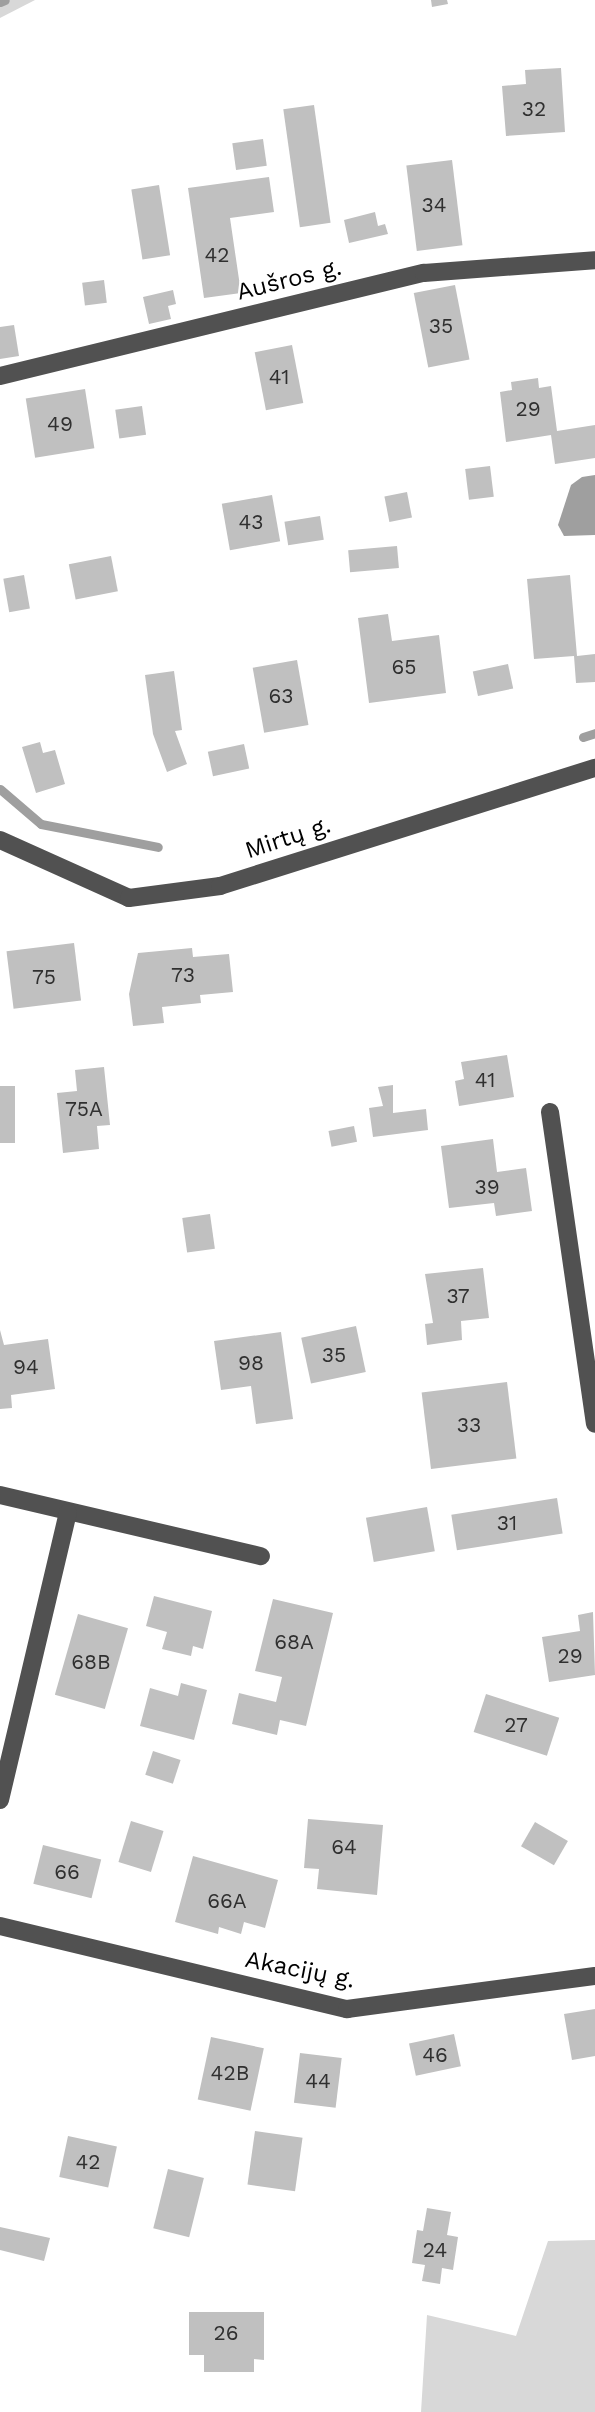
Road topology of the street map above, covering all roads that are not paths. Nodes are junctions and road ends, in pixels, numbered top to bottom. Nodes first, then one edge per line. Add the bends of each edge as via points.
1 (595, 260) edge
2 (0, 376) edge
3 (595, 768) edge
4 (0, 840) edge
5 (550, 1112) dead end
6 (595, 1424) edge
7 (0, 1495) edge
8 (68, 1513) junction
9 (261, 1556) dead end
10 (0, 1800) edge
11 (0, 1926) edge
12 (595, 1976) edge

1 - 2 street, Aušros g. via 425,273
3 - 4 street, Mirtų g. via 220,886 128,898
5 - 6 street
7 - 8 street
8 - 9 street
8 - 10 street
11 - 12 street, Akacijų g. via 347,2009

